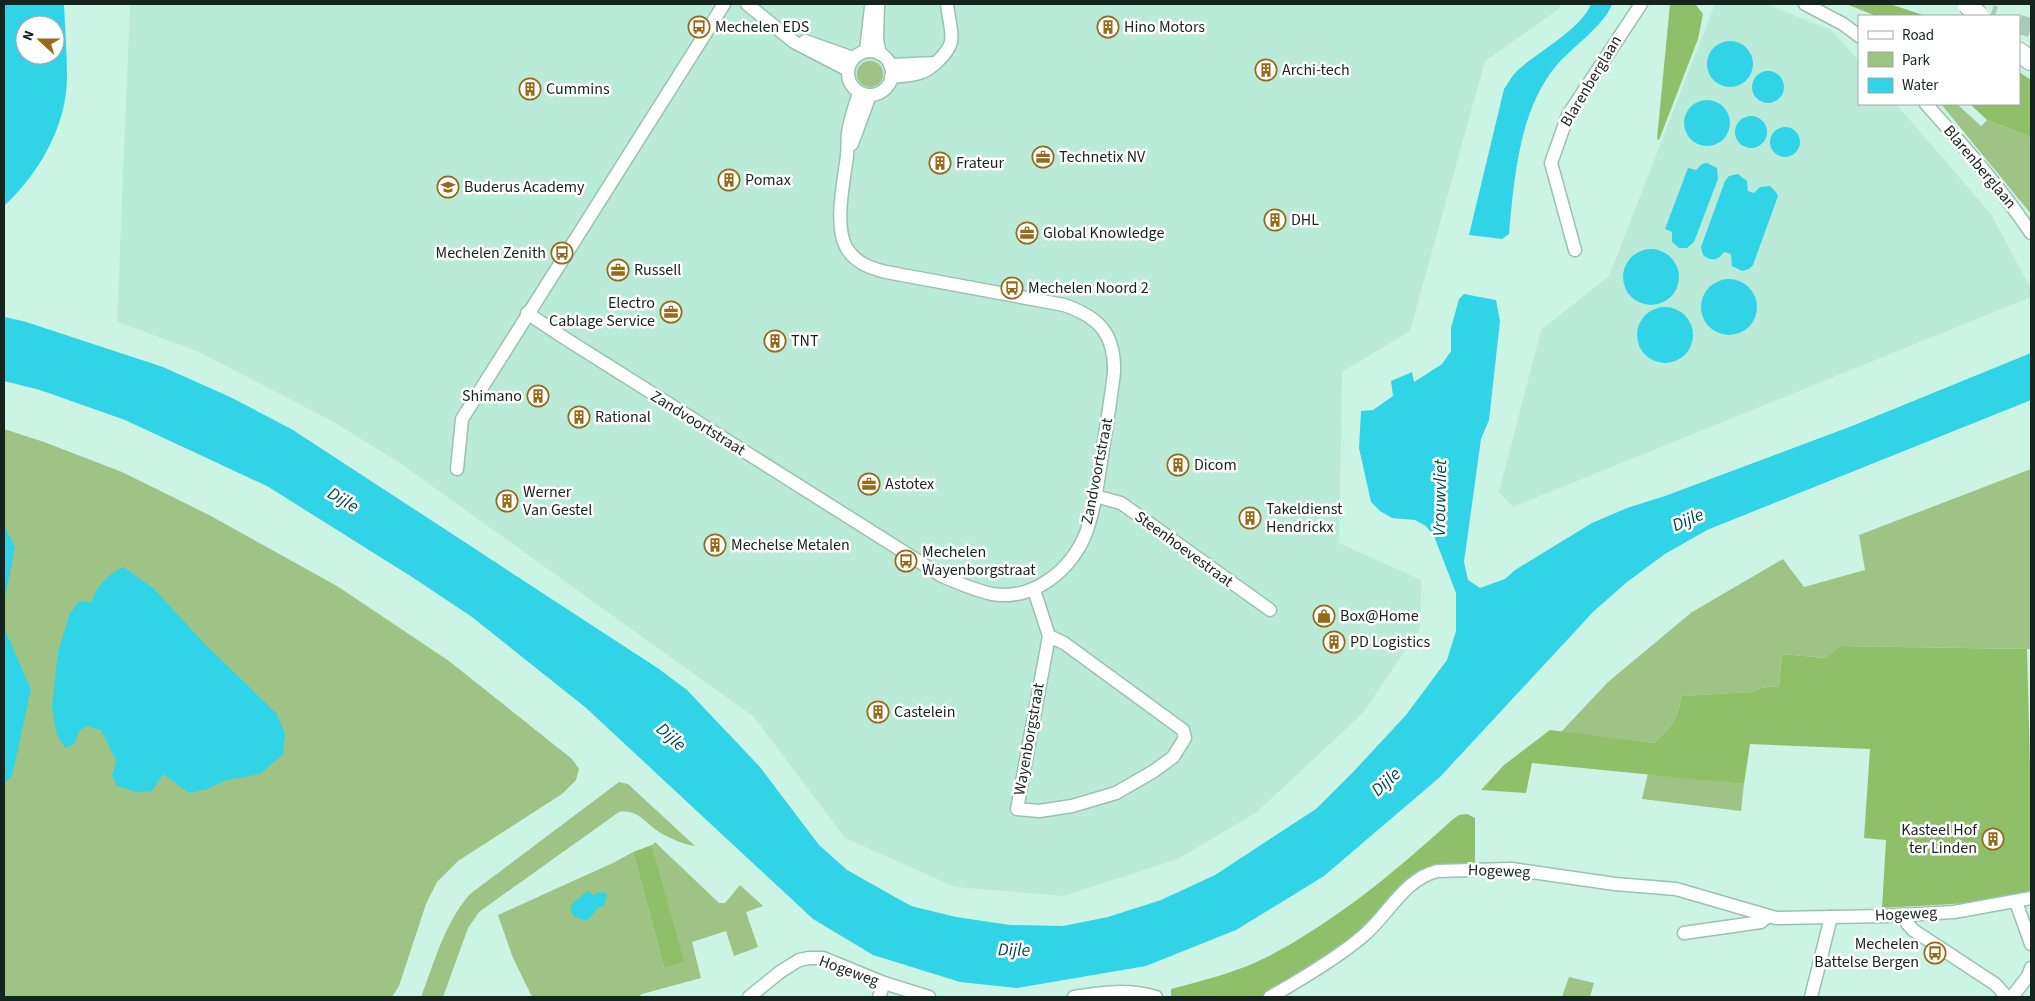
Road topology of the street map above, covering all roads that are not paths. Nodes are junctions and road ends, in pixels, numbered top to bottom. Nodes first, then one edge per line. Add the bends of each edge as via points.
1 (724, 4) edge
2 (747, 4) edge
3 (872, 4) edge
4 (878, 4) edge
5 (947, 4) edge
6 (1641, 4) edge
7 (1805, 4) edge
8 (1967, 4) edge
9 (1977, 15) edge
10 (1858, 35) edge
11 (866, 51) junction
12 (2020, 53) edge
13 (880, 54) junction
14 (2031, 61) edge
15 (851, 64) junction
16 (891, 71) junction
17 (865, 94) junction
18 (1927, 105) edge
19 (2031, 233) edge
20 (1575, 250) dead end
21 (527, 313) junction
22 (458, 469) dead end
23 (1095, 496) junction
24 (1034, 590) junction
25 (1270, 610) dead end
26 (1049, 636) junction
27 (2031, 898) edge
28 (2016, 902) junction
29 (1904, 914) junction
30 (1767, 917) junction
31 (1832, 917) junction
32 (1684, 933) dead end
33 (2031, 944) edge
34 (2031, 968) edge
35 (884, 983) junction
36 (750, 997) edge
37 (879, 997) edge
38 (929, 997) edge
39 (1074, 997) edge
40 (1156, 997) edge
41 (1270, 997) edge
42 (1811, 997) edge
43 (2007, 997) edge
44 (2012, 997) edge

1 - 21 street
2 - 15 street via 782,30 841,55
3 - 11 street
4 - 13 street
5 - 16 street via 951,29 947,50 931,69 921,73
6 - 20 street, Blarenberglaan via 1568,115 1551,163
7 - 10 street
8 - 9 highway, bridge
11 - 13 street
11 - 15 street
12 - 14 highway
13 - 16 street
15 - 17 street via 850,83
16 - 17 street via 886,88 876,94
17 - 23 street, Zandvoortstraat via 847,153 840,198 845,245 853,257 867,267 1064,305 1082,311 1104,330 1113,349 1114,372
18 - 19 street, Blarenberglaan via 1985,170
21 - 22 street via 462,419
21 - 24 street, Zandvoortstraat via 942,576 965,587 993,594
23 - 24 street, Zandvoortstraat via 1086,533 1069,562 1054,578
23 - 25 street, Steenhoevestraat via 1121,503
24 - 26 street, Wayenborgstraat
26 - 26 street, Wayenborgstraat via 1064,643 1183,730 1185,738 1173,757 1116,793 1072,806 1039,811 1016,809
27 - 28 street, Hogeweg
28 - 29 street, Hogeweg via 1954,912
28 - 33 street
29 - 31 street, Hogeweg
29 - 43 street via 1913,930 1995,984
30 - 31 street, Hogeweg
30 - 32 street, Hogeweg via 1761,922
30 - 41 street, Hogeweg via 1676,888 1616,884 1512,869 1437,871 1407,887 1355,942
31 - 42 street
34 - 44 street via 2026,981
35 - 36 street, Hogeweg via 823,958 810,958 799,960 780,972
35 - 37 street
35 - 38 street, Hogeweg
39 - 40 street via 1113,992

